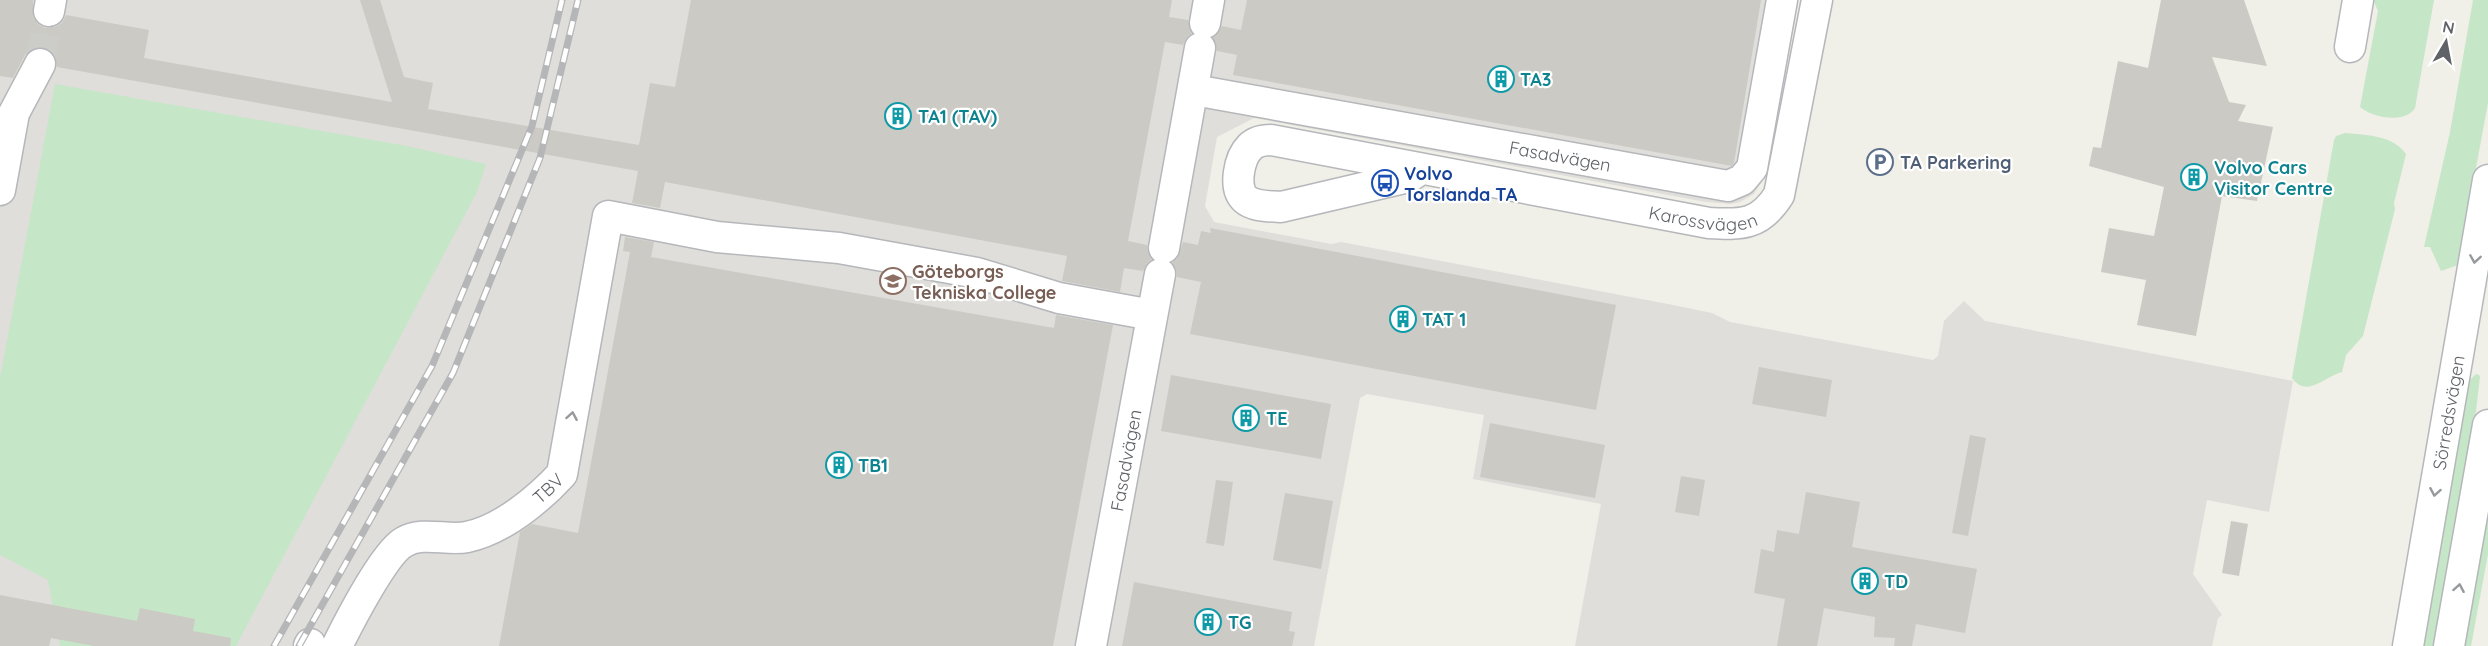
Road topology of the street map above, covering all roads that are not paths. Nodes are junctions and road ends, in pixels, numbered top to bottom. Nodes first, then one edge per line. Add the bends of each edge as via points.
1 (1782, 0) edge
2 (1817, 0) edge
3 (2358, 0) edge
4 (1205, 24) edge
5 (2350, 47) dead end
6 (40, 64) tunnel mouth
7 (1194, 90) junction
8 (1421, 169) junction
9 (2488, 180) edge
10 (0, 190) edge
11 (1152, 315) junction
12 (2488, 425) edge
13 (318, 645) edge
14 (1091, 646) edge
15 (2408, 646) edge
16 (2449, 646) edge

1 - 7 street, Fasadvägen via 1752,168 1742,180 1728,186
2 - 8 street, Karossvägen via 1779,195 1771,208 1747,223 1709,223
3 - 5 street
4 - 7 street, Fasadvägen
6 - 10 street via 14,113
7 - 11 street, Fasadvägen
8 - 8 street, Karossvägen via 1261,140 1249,147 1239,177 1239,191 1246,200 1281,207 1409,177
9 -> 15 street, Sörredsvägen
13 -> 11 street, TBV via 403,542 422,537 466,537 488,530 539,499 562,474 608,216 717,237 839,248 977,273 1059,298
11 - 14 street, Fasadvägen
16 -> 12 street

